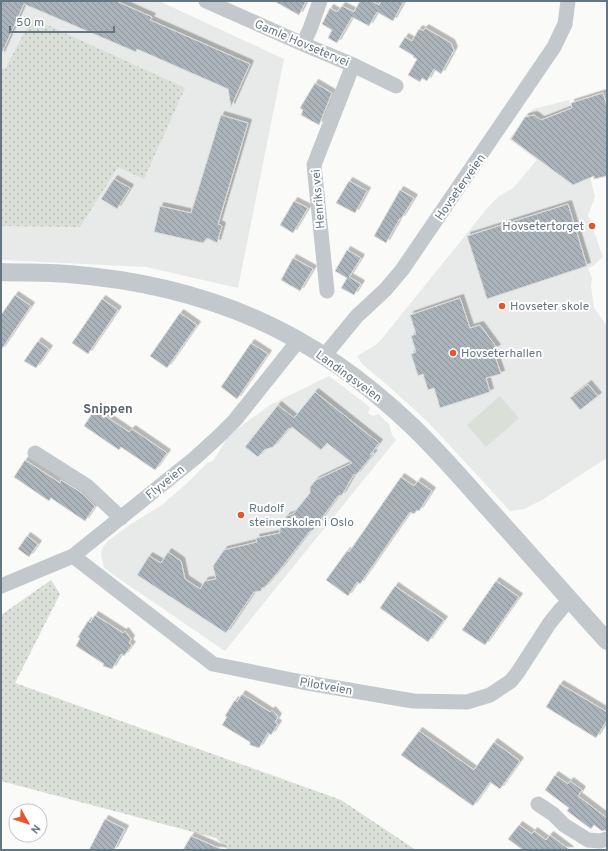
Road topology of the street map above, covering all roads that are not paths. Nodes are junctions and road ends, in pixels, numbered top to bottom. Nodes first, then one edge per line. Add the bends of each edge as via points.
1 (206, 1) edge
2 (320, 1) edge
3 (568, 1) edge
4 (302, 44) junction
5 (353, 65) junction
6 (396, 86) dead end
7 (1, 272) edge
8 (327, 291) dead end
9 (298, 341) junction
10 (324, 356) junction
11 (35, 453) dead end
12 (121, 518) junction
13 (73, 556) junction
14 (1, 586) edge
15 (570, 600) junction
16 (607, 641) edge
17 (538, 804) dead end
18 (607, 839) edge

1 - 4 street, Gamle Hovsetervei
2 - 4 street
3 - 10 street, Hovseterveien via 565,24 554,47 484,152 402,270 357,316
4 - 5 street, Gamle Hovsetervei
5 - 6 street, Gamle Hovsetervei
5 - 8 street, Henriks vei via 314,165
7 - 9 street, Landingsveien via 80,275 157,287 238,312
9 - 10 street, Landingsveien
9 - 12 street, Flyveien via 267,382 218,437
10 - 15 street, Landingsveien via 374,392 414,428
11 - 12 street via 87,486
12 - 13 street, Flyveien
13 - 14 street, Flyveien
13 - 15 street, Pilotveien via 213,664 413,701 467,702 490,695 502,688 518,672 549,624
15 - 16 street, Landingsveien
17 - 18 street via 588,840

